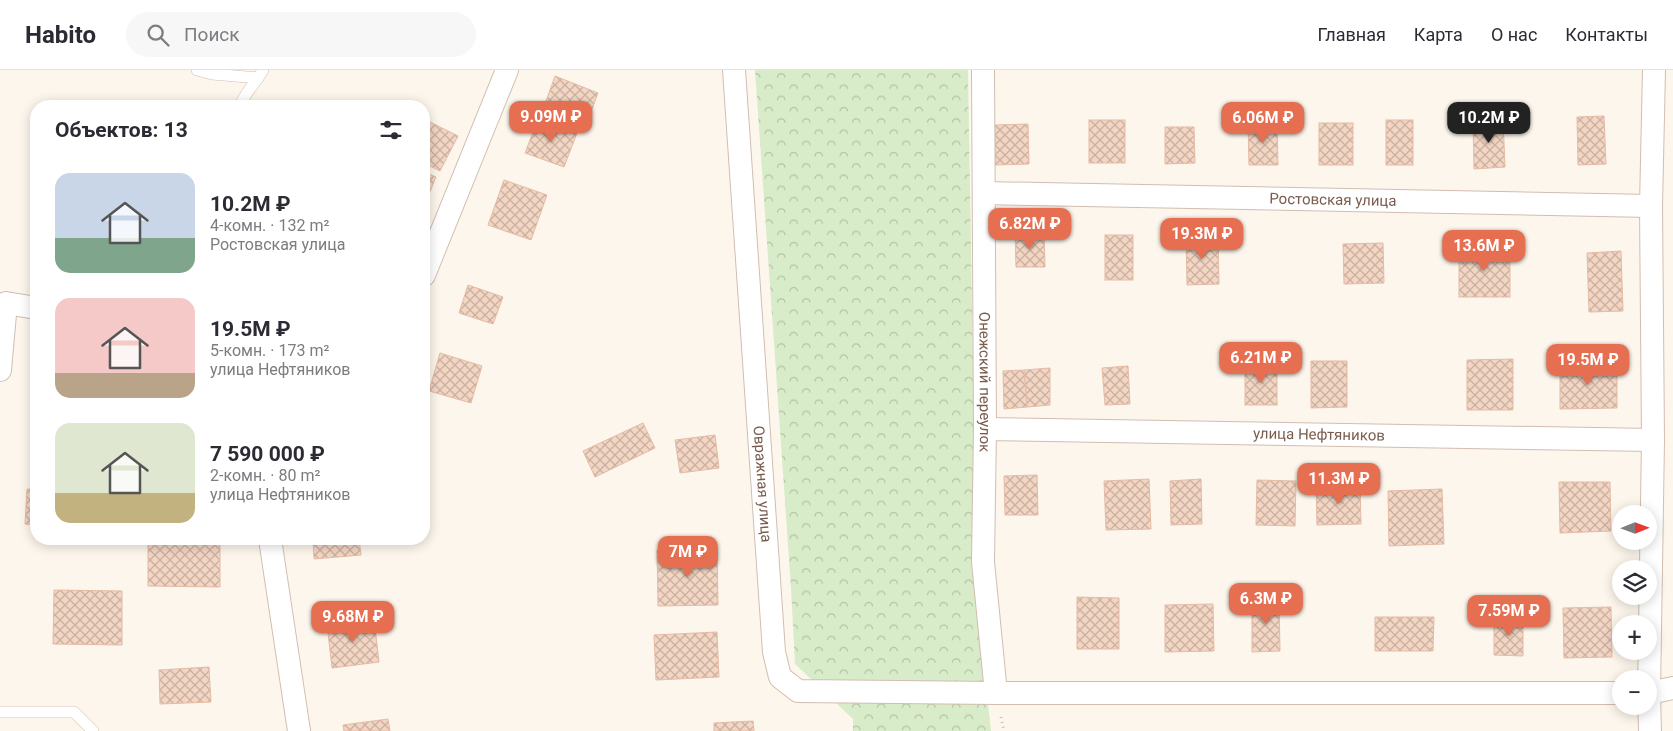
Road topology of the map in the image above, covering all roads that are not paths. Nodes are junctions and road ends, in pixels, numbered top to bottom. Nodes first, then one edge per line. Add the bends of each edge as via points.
1 (197, 70) edge
2 (507, 70) edge
3 (734, 70) edge
4 (983, 70) edge
5 (1654, 70) edge
6 (261, 74) edge
7 (242, 100) edge
8 (984, 193) junction
9 (1651, 206) junction
10 (430, 260) edge
11 (3, 302) edge
12 (30, 307) edge
13 (0, 370) edge
14 (985, 429) junction
15 (1653, 440) junction
16 (271, 545) edge
17 (1649, 670) edge
18 (1673, 688) edge
19 (1657, 691) edge
20 (1612, 693) edge
21 (996, 694) junction
22 (0, 712) edge
23 (1650, 715) edge
24 (93, 731) edge
25 (299, 731) edge
26 (1650, 731) edge

1 - 6 lane via 212,74
2 - 10 street
3 - 21 street, Овражная улица via 773,642 780,677 798,690
4 - 8 street, Онежский переулок
5 - 9 street
6 - 7 lane
8 - 9 street, Ростовская улица
8 - 14 street, Онежский переулок
9 - 15 street
11 - 12 street
11 - 13 street
14 - 15 street, улица Нефтяников
14 - 21 street, Онежский переулок via 983,562
15 - 17 street
16 - 25 street
18 - 19 street
20 - 21 street, Овражная улица
22 - 24 lane via 74,712
23 - 26 street

